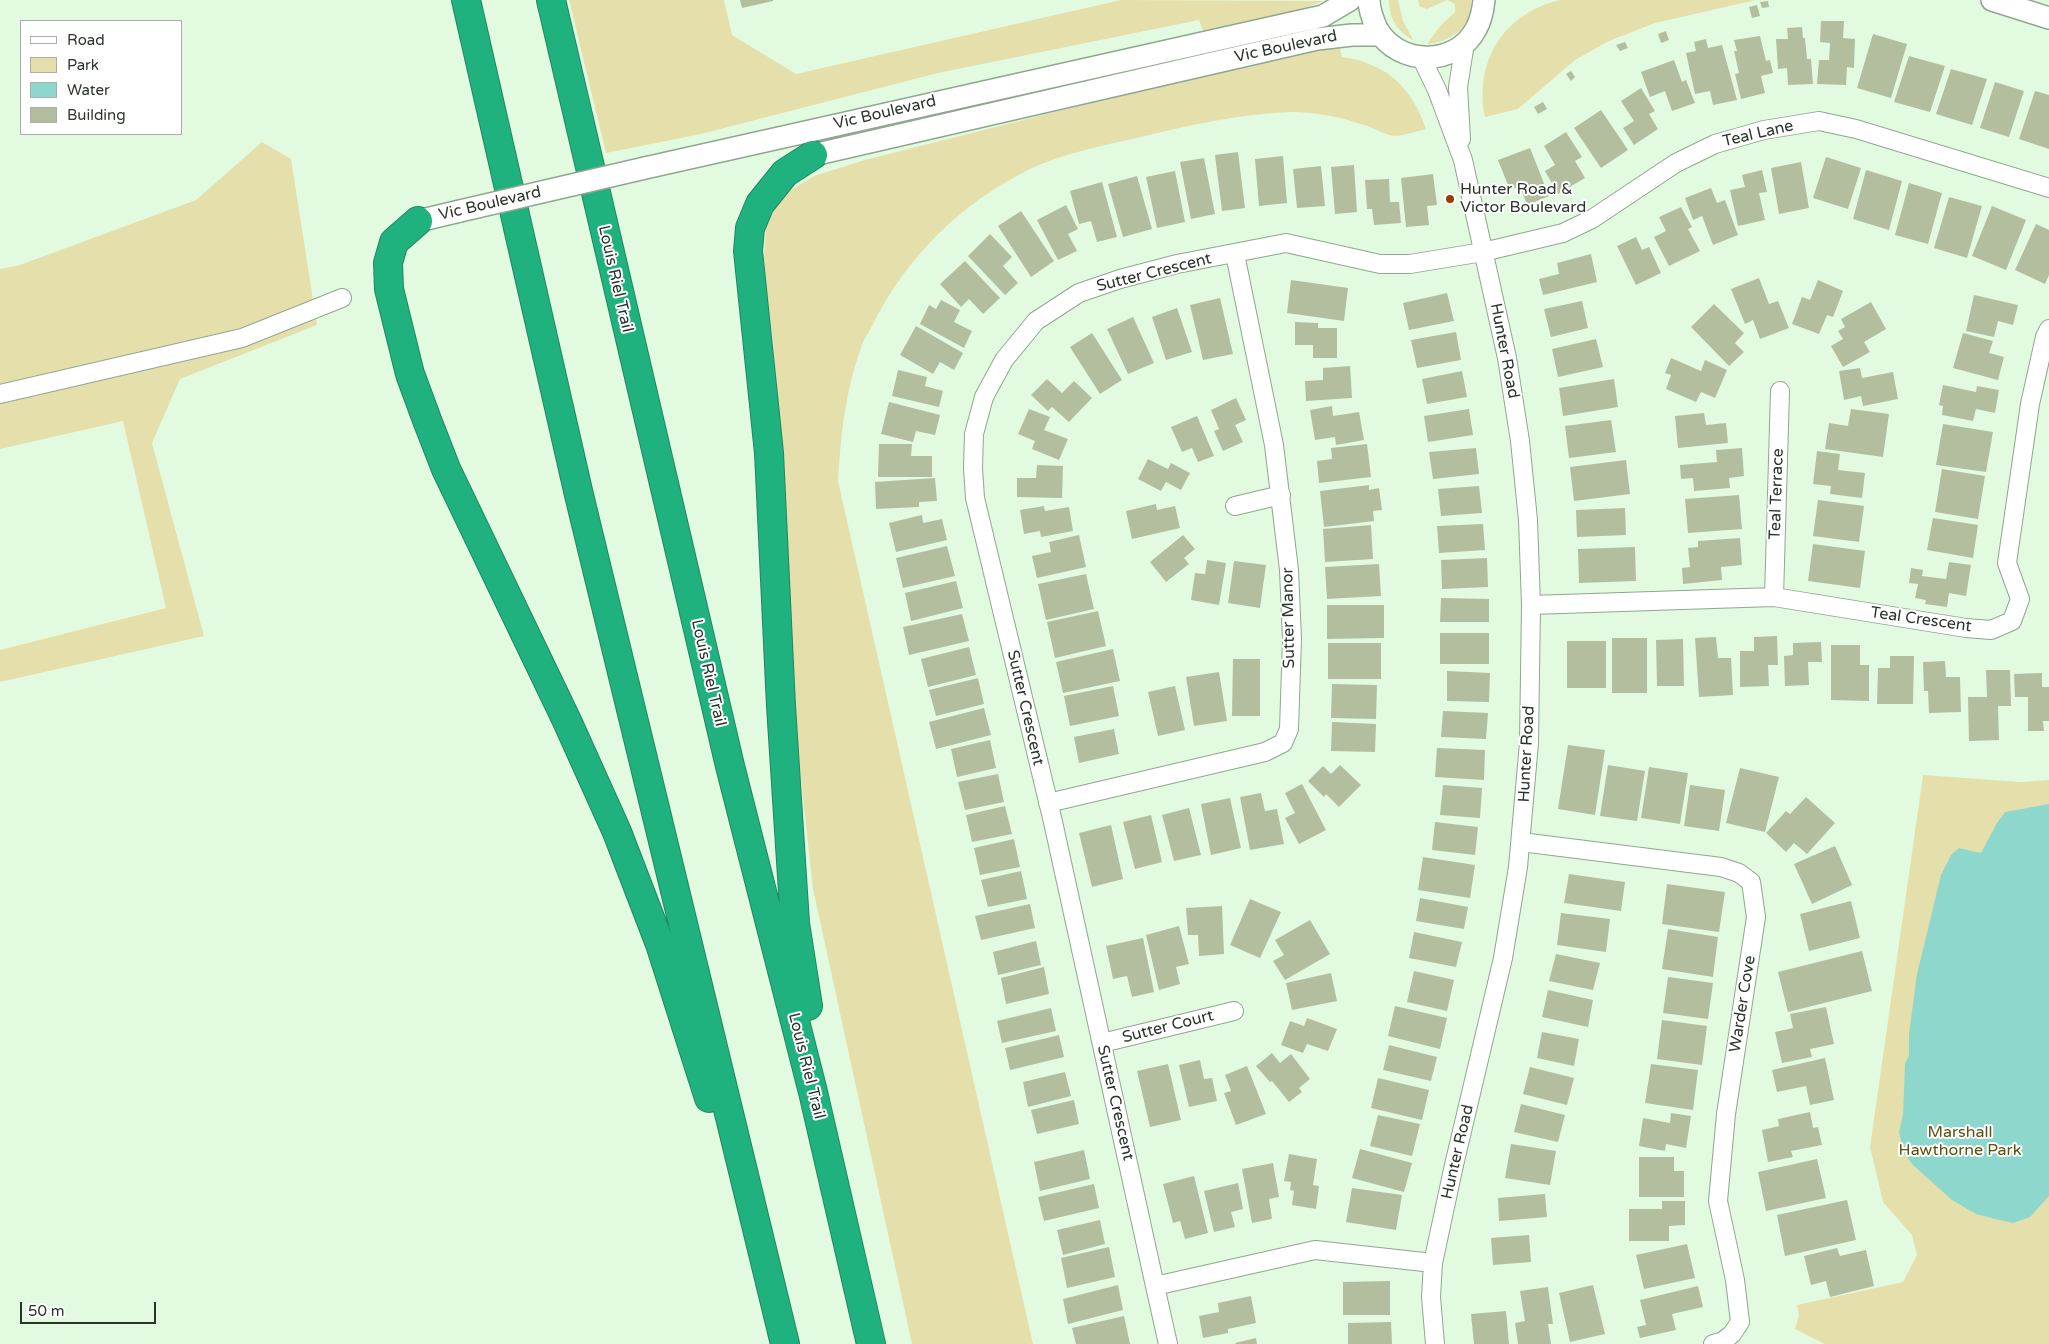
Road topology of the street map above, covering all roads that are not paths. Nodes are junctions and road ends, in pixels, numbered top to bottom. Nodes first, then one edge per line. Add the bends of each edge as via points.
1 (466, 0) edge
2 (551, 0) edge
3 (1350, 0) edge
4 (1369, 0) edge
5 (1485, 0) edge
6 (1992, 0) edge
7 (2049, 18) edge
8 (1381, 35) junction
9 (1465, 43) junction
10 (1421, 57) junction
11 (813, 155) joint
12 (1463, 160) junction
13 (2049, 188) edge
14 (418, 221) joint
15 (1483, 252) junction
16 (1235, 254) junction
17 (342, 298) dead end
18 (2049, 329) edge
19 (1780, 391) dead end
20 (0, 394) edge
21 (1281, 495) junction
22 (1234, 506) dead end
23 (1774, 597) junction
24 (1531, 605) junction
25 (1048, 803) junction
26 (1521, 842) junction
27 (1234, 1011) dead end
28 (1102, 1044) junction
29 (813, 1092) junction
30 (1433, 1263) junction
31 (1155, 1286) junction
32 (782, 1333) edge
33 (871, 1344) edge
34 (1168, 1344) edge
35 (1435, 1344) edge
36 (1713, 1344) edge

1 - 32 highway via 579,496
2 - 29 highway, Louis Riel Trail via 730,766
3 - 14 street, Vic Boulevard, bridge via 1322,16
4 - 8 street via 1372,20
5 - 9 street via 1476,31
6 - 7 street
8 - 10 street via 1406,54
8 - 11 street, Vic Boulevard via 1317,39
9 - 10 street via 1437,57
9 - 12 street, Hunter Road via 1458,87
10 - 12 street, Hunter Road
11 - 29 highway via 785,173 760,204 750,228 748,251 769,453 795,923 815,1056
12 - 15 street, Hunter Road
13 - 15 street, Teal Lane via 1856,129 1819,121 1764,130 1715,144 1676,162 1592,219 1563,233
14 - 32 highway via 394,242 388,263 389,289 410,374 446,469 617,832 660,944
15 - 16 street, Sutter Crescent via 1410,264 1380,264 1286,243
15 - 24 street, Hunter Road via 1507,358 1520,441 1528,520
16 - 21 street, Sutter Manor
16 - 25 street, Sutter Crescent via 1177,264 1079,293 1036,321 1004,360 984,397 974,434 975,498
17 - 20 street via 242,338
18 - 23 street, Teal Crescent via 2030,404 2007,563 2020,599 2012,620 1991,630 1966,628
19 - 23 street, Teal Terrace
21 - 22 street
21 - 25 street, Sutter Manor via 1292,639 1289,729 1283,743 1265,752
23 - 24 street, Teal Crescent
24 - 26 street, Hunter Road via 1529,743
25 - 28 street, Sutter Crescent
26 - 30 street, Hunter Road via 1504,958
26 - 36 street, Warder Cove via 1721,867 1739,873 1751,882 1756,917 1726,1114 1718,1201 1735,1280 1740,1322 1732,1334
27 - 28 street, Sutter Court
28 - 31 street, Sutter Crescent
29 - 33 highway, Louis Riel Trail
30 - 31 street via 1315,1250
30 - 35 street, Hunter Road via 1431,1297
31 - 34 street, Sutter Crescent

